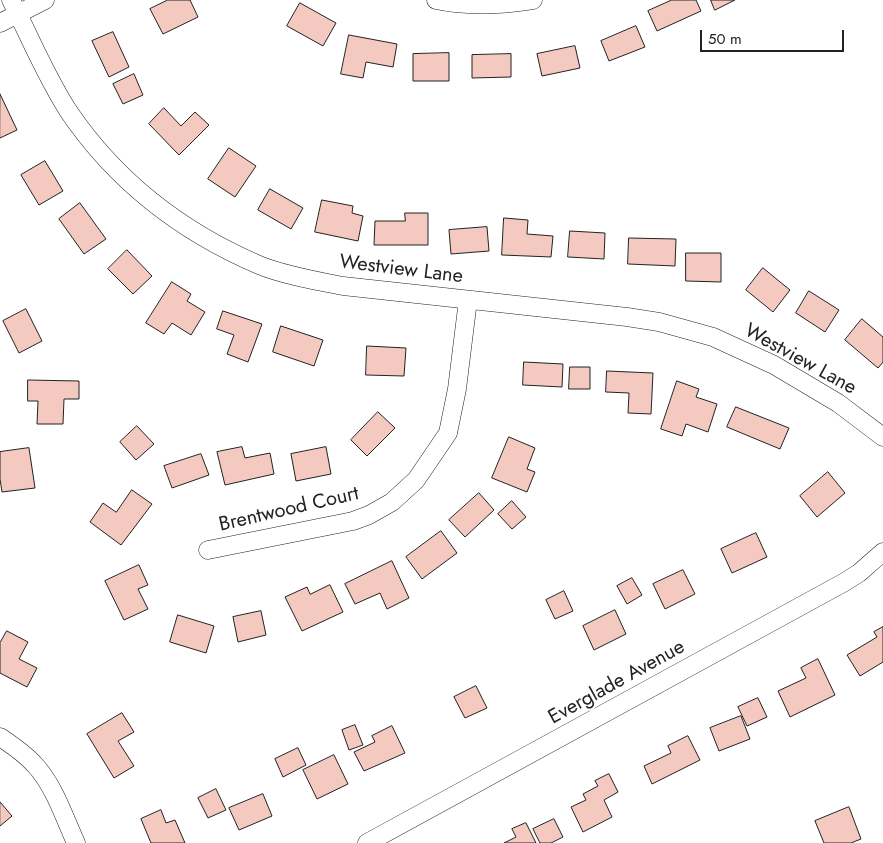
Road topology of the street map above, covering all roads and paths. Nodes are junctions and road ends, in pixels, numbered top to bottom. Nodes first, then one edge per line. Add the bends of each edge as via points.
1 (45, 0) edge
2 (436, 0) edge
3 (533, 0) edge
4 (15, 7) edge
5 (0, 23) edge
6 (468, 300) junction
7 (883, 437) edge
8 (208, 550) dead end
9 (883, 552) edge
10 (0, 737) edge
11 (76, 843) edge
12 (367, 843) edge

1 - 4 street
2 - 3 street via 494,5
4 - 5 street
4 - 6 street, Westview Lane via 68,110 91,142 141,194 171,217 260,266 344,286
6 - 7 street, Westview Lane via 627,317 713,337 815,388
6 - 8 street, Brentwood Court via 448,433 416,480 392,502 353,521
9 - 12 street, Everglade Avenue via 843,583
10 - 11 street via 38,770 54,794

